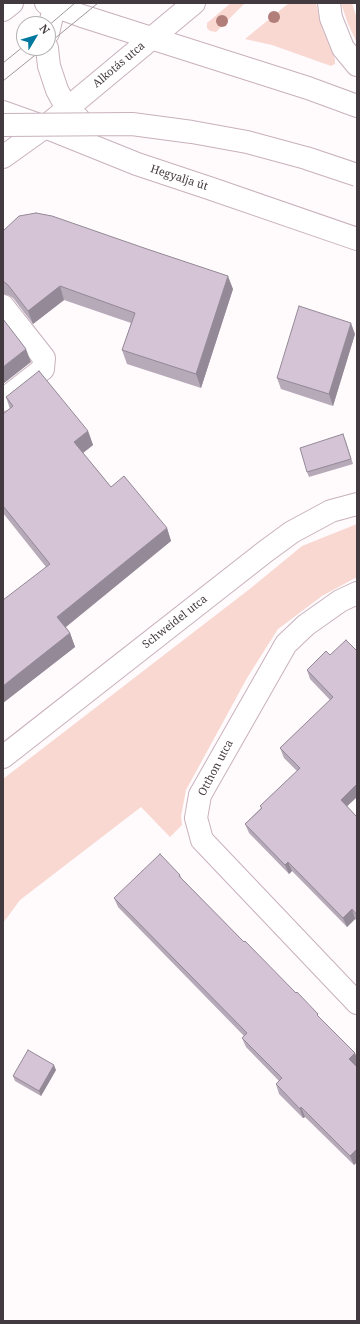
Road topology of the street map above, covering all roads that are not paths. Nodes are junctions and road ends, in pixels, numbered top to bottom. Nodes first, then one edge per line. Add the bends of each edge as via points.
1 (12, 3) edge
2 (194, 3) edge
3 (329, 3) edge
4 (51, 4) edge
5 (3, 10) edge
6 (50, 16) edge
7 (152, 38) junction
8 (47, 56) edge
9 (357, 65) edge
10 (357, 106) edge
11 (67, 109) junction
12 (3, 112) edge
13 (3, 125) edge
14 (45, 127) junction
15 (3, 157) edge
16 (136, 164) junction
17 (357, 175) edge
18 (357, 239) edge
19 (3, 306) edge
20 (3, 400) edge
21 (357, 504) edge
22 (357, 593) edge
23 (3, 757) edge
24 (357, 1003) edge

1 - 5 main road
2 - 7 main road, Alkotás utca
3 - 9 main road via 331,18 343,48
4 - 6 main road
4 - 7 main road
7 - 10 main road
7 - 11 main road, Alkotás utca
8 - 11 main road via 48,66
11 - 14 main road, Alkotás utca
11 - 16 main road
12 - 14 main road, Hegyalja út
13 - 17 main road, bridge via 132,124 192,132 247,142
14 - 15 main road, Alkotás utca
14 - 16 main road, Hegyalja út
16 - 18 main road, Hegyalja út
19 - 20 main road via 44,358 43,368
21 - 23 main road, Schweidel utca via 331,511 292,532
22 - 24 main road, Otthon utca via 306,625 286,644 200,795 196,818 202,840

